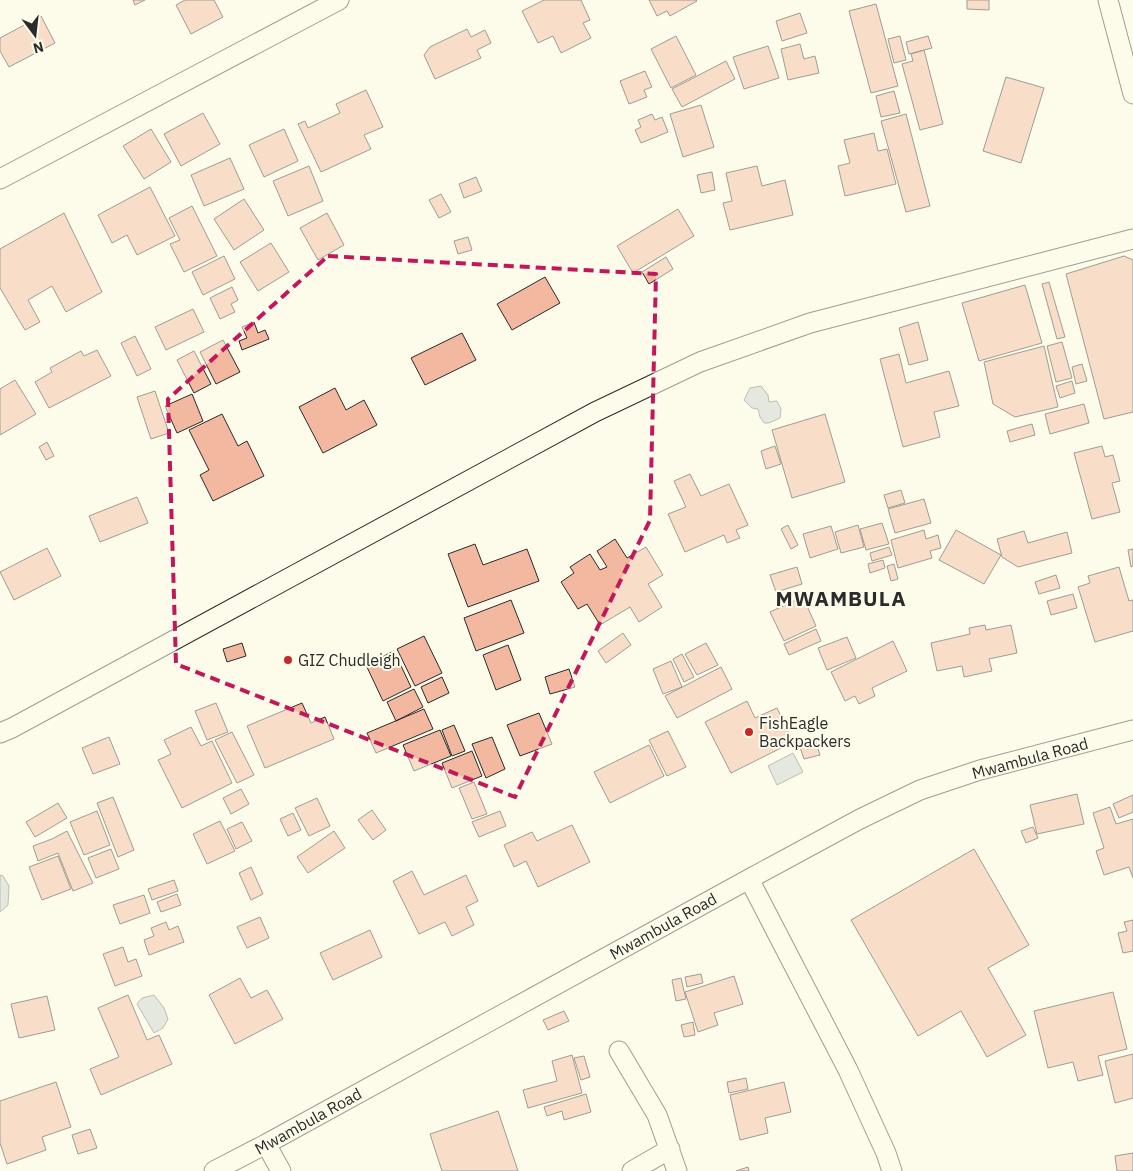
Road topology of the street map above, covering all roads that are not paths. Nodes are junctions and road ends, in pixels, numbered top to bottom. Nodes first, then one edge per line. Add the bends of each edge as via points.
1 (339, 0) edge
2 (1108, 0) edge
3 (1133, 94) edge
4 (0, 179) edge
5 (1133, 238) edge
6 (1133, 730) edge
7 (0, 732) edge
8 (749, 879) junction
9 (619, 1051) dead end
10 (266, 1144) junction
11 (670, 1149) junction
12 (214, 1171) edge
13 (281, 1171) edge
14 (632, 1171) edge
15 (677, 1171) edge
16 (892, 1171) edge

1 - 4 street
2 - 3 street
5 - 7 street via 810,322 700,362 586,417
6 - 8 street, Mwambula Road via 980,770 920,790
8 - 10 street, Mwambula Road
8 - 16 street via 848,1070
9 - 11 street via 657,1115
10 - 12 street, Mwambula Road
10 - 13 street
11 - 14 street
11 - 15 street

